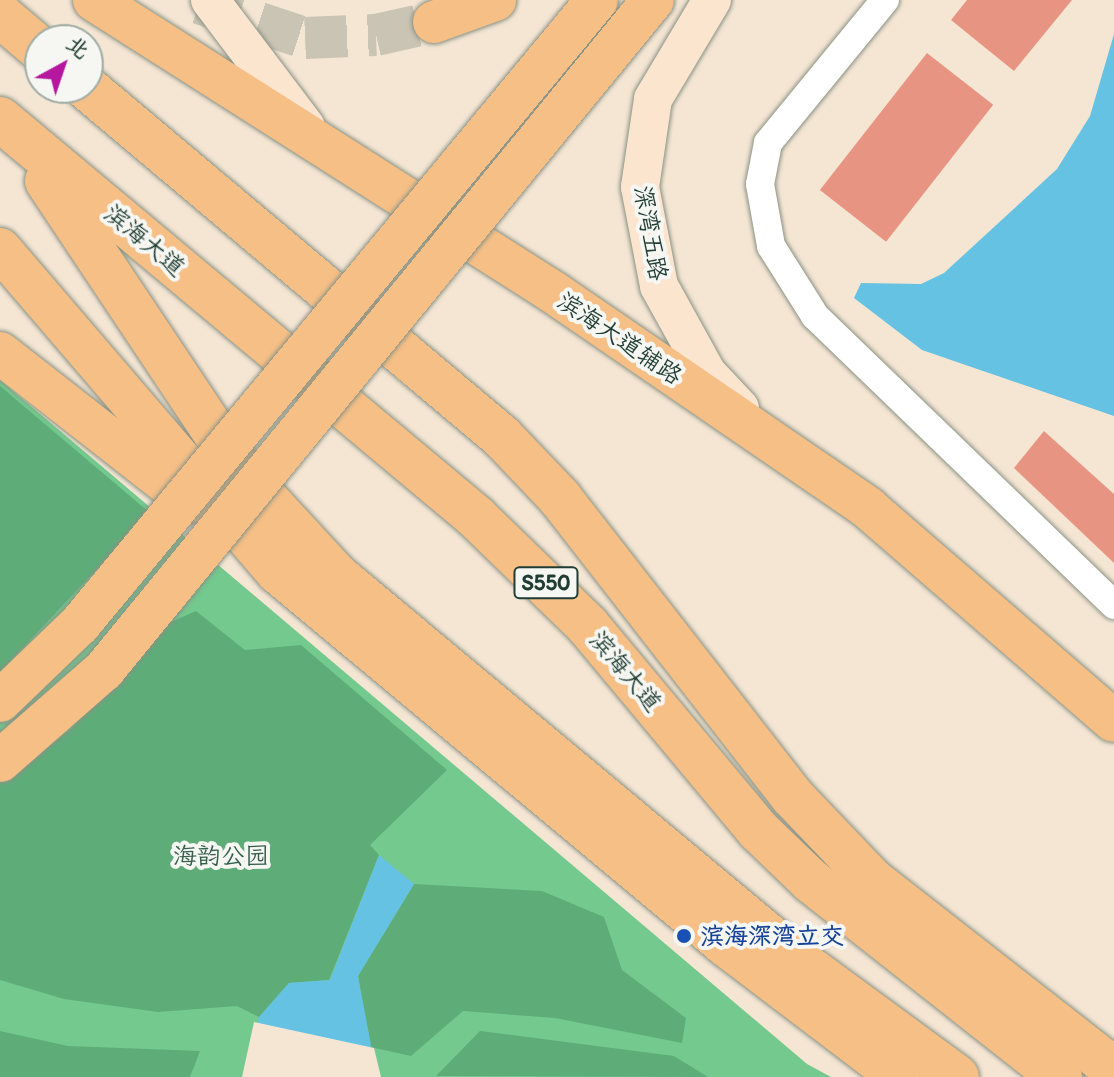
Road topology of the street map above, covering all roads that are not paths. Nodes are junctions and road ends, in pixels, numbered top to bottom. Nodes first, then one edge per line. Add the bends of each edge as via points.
1 (94, 0) edge
2 (210, 0) edge
3 (495, 0) edge
4 (597, 0) edge
5 (653, 0) edge
6 (712, 0) edge
7 (885, 0) edge
8 (0, 15) edge
9 (434, 22) tunnel mouth
10 (24, 35) edge
11 (104, 102) edge
12 (0, 121) edge
13 (331, 152) junction
14 (0, 249) edge
15 (0, 353) edge
16 (777, 443) junction
17 (278, 573) junction
18 (1114, 605) edge
19 (0, 701) edge
20 (1114, 721) edge
21 (0, 761) edge
22 (1114, 1069) edge
23 (899, 1077) edge
24 (957, 1077) edge
25 (1060, 1077) edge

1 - 13 main road, 滨海大道辅路
2 - 13 street via 261,73
3 - 9 main road
4 - 19 main road, bridge via 80,624
5 - 21 main road, bridge via 104,670
6 - 16 street, 深湾五路 via 653,99 640,187 659,286 681,333 707,373
7 - 18 street via 768,143 760,184 771,246 815,316
8 - 10 highway
11 - 22 highway, S550 via 502,437 560,498 792,796 873,881
12 - 24 highway via 85,230 242,473 337,576 795,958
12 - 25 highway, 滨海大道 / S550 via 476,517 588,626 759,831 811,881
13 - 16 main road, 滨海大道辅路
14 - 17 main road
15 - 17 main road
16 - 20 main road, 滨海大道辅路 via 955,578
17 - 23 main road via 737,955

